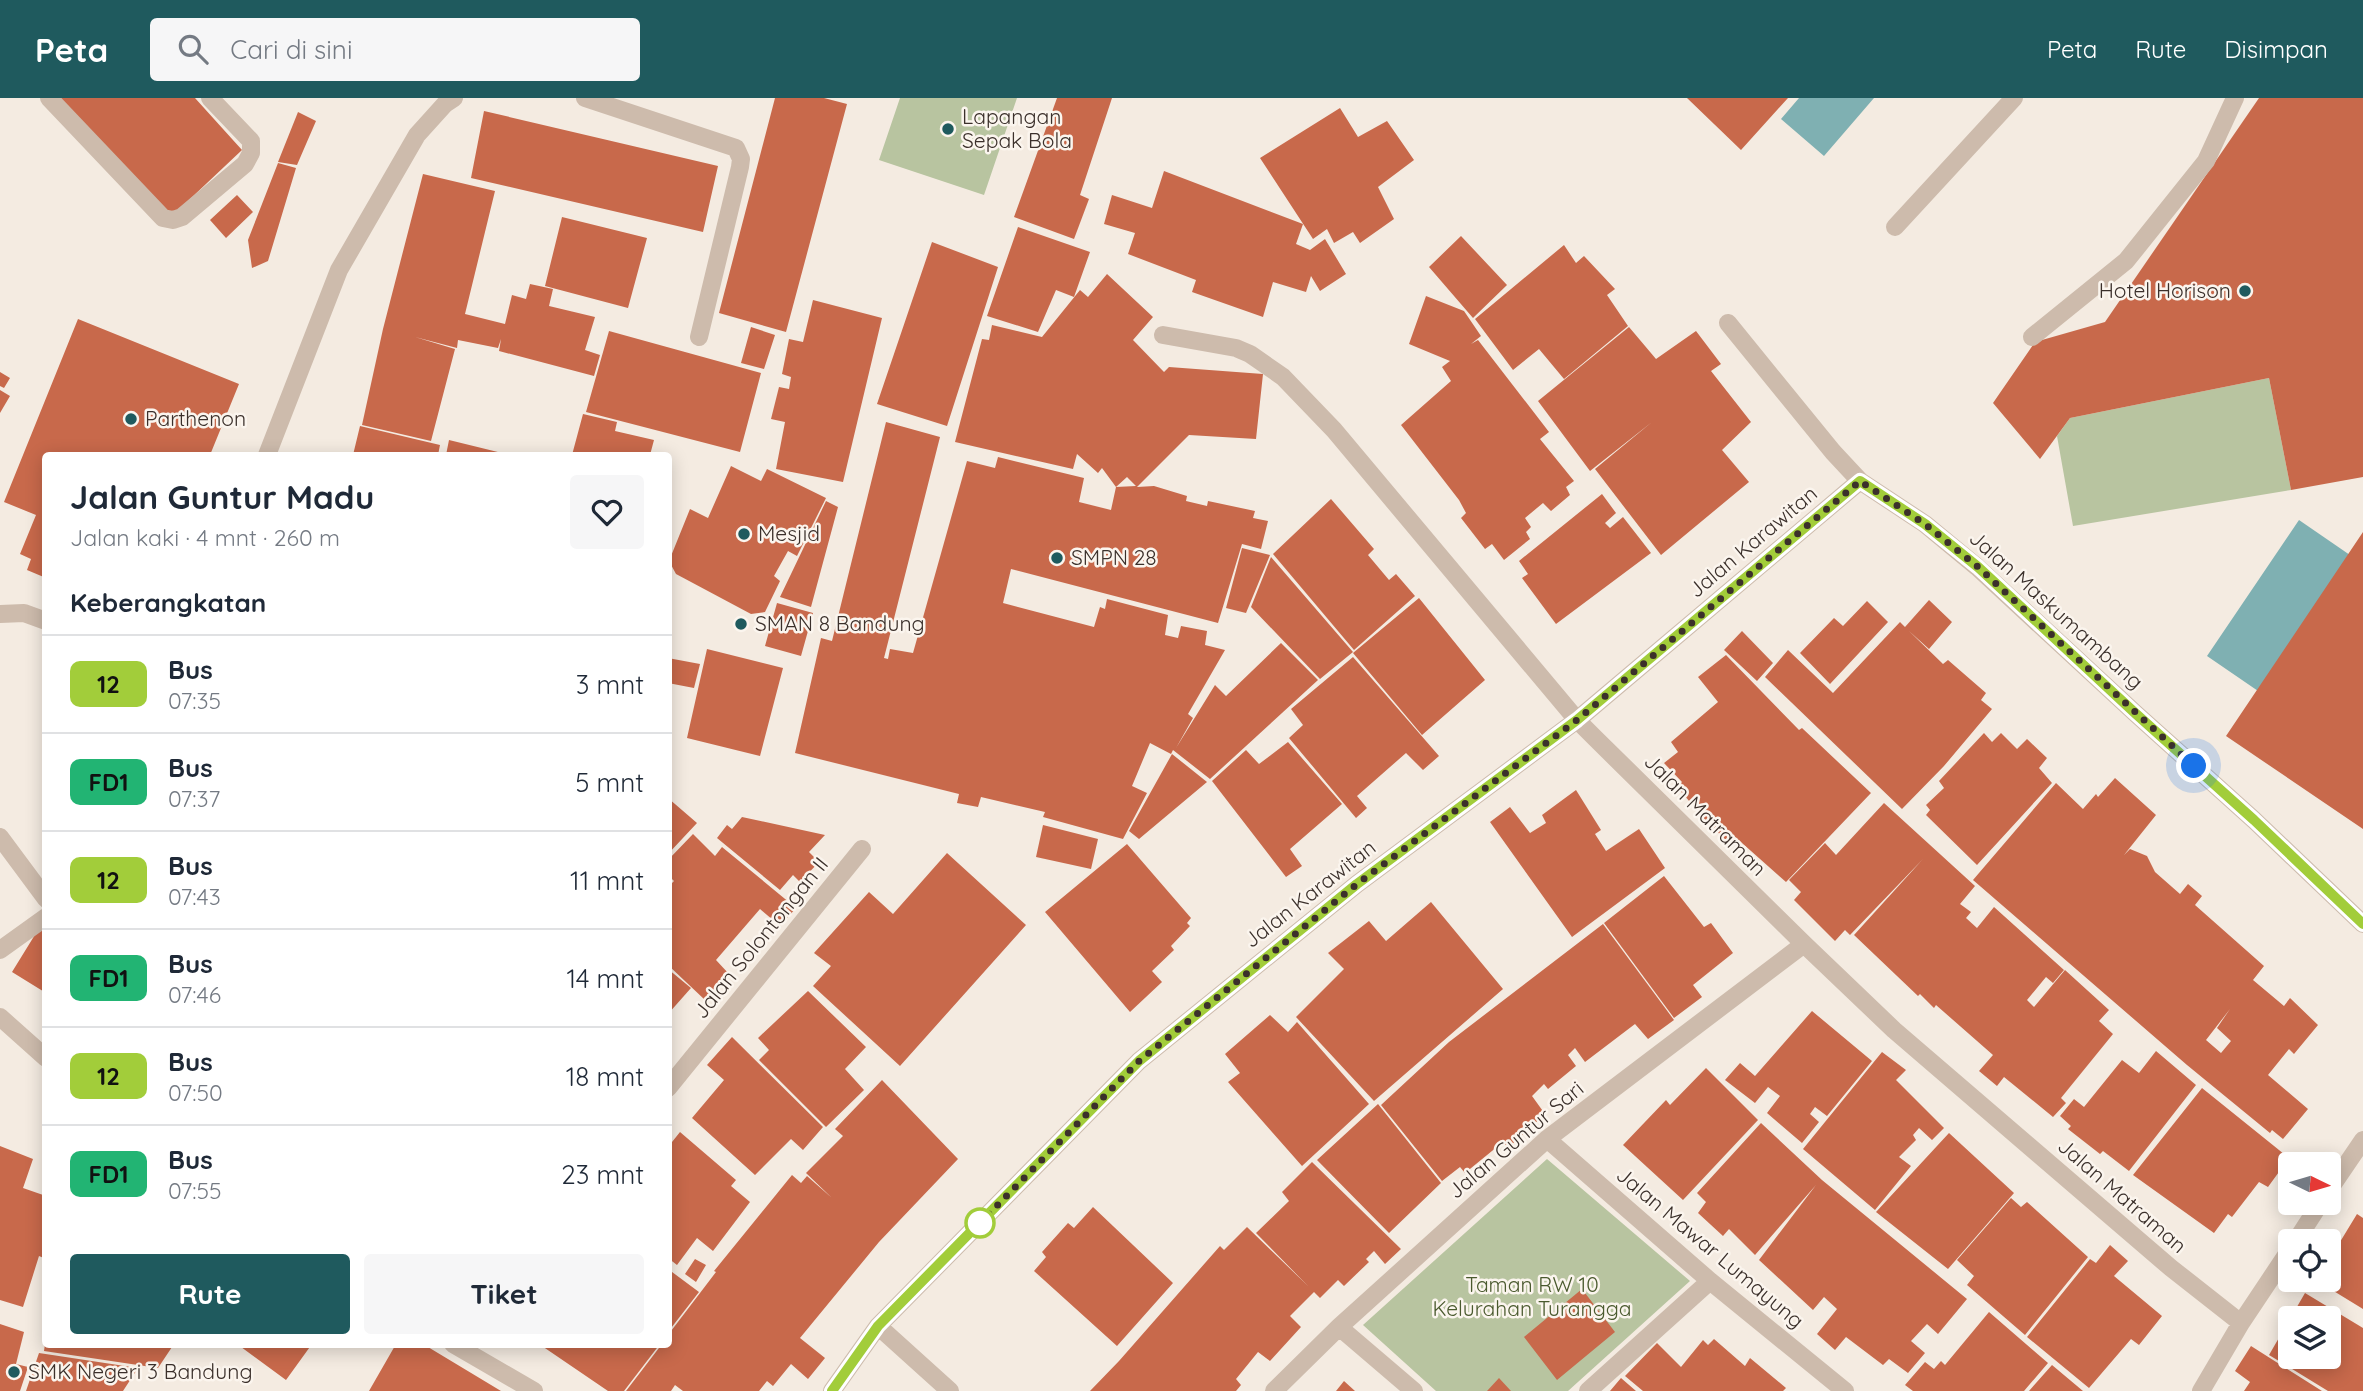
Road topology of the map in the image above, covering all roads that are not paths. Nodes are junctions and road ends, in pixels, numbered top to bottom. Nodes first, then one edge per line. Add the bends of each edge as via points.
1 (49, 98) edge
2 (210, 98) edge
3 (454, 98) edge
4 (585, 98) edge
5 (2014, 98) edge
6 (2235, 98) edge
7 (1895, 227) dead end
8 (1728, 323) dead end
9 (1163, 335) dead end
10 (699, 337) dead end
11 (2032, 337) dead end
12 (268, 452) edge
13 (1860, 481) junction
14 (0, 614) edge
15 (42, 620) edge
16 (1577, 720) junction
17 (0, 837) edge
18 (862, 849) dead end
19 (42, 894) edge
20 (42, 920) edge
21 (2363, 924) edge
22 (1804, 944) junction
23 (0, 950) edge
24 (0, 1017) edge
25 (42, 1054) edge
26 (672, 1083) edge
27 (1547, 1139) junction
28 (2363, 1140) edge
29 (2342, 1171) edge
30 (2278, 1268) edge
31 (1710, 1281) junction
32 (2241, 1323) junction
33 (878, 1326) junction
34 (1339, 1327) junction
35 (482, 1351) edge
36 (534, 1391) edge
37 (832, 1391) edge
38 (950, 1391) edge
39 (1274, 1391) edge
40 (1414, 1391) edge
41 (1588, 1391) edge
42 (1845, 1391) edge
43 (2201, 1391) edge

1 - 2 street via 163,218 173,220 245,164 251,153 251,141
3 - 12 street via 417,135 339,270
4 - 10 street via 736,148 739,154 740,167
5 - 7 street
6 - 11 street via 2206,161 2126,261
8 - 13 street, Jalan Maskumambang
9 - 16 street, Jalan Matraman via 1236,348 1283,377 1334,430
13 - 16 street, Jalan Karawitan
13 - 21 street, Jalan Maskumambang via 1925,524 1978,567
14 - 15 street via 24,613
16 - 22 street, Jalan Matraman
16 - 33 street, Jalan Karawitan via 1357,884 1139,1061
17 - 19 street
18 - 26 street, Jalan Solontongan II
20 - 23 street
22 - 27 street, Jalan Guntur Sari
22 - 32 street, Jalan Matraman via 1894,1030
24 - 25 street
27 - 31 street, Jalan Mawar Lumayung
27 - 34 street, Jalan Guntur Sari
28 - 29 street
30 - 32 street
31 - 41 street
31 - 42 street, Jalan Mawar Lumayung
32 - 43 street
33 - 37 street, Jalan Karawitan
33 - 38 street
34 - 39 street, Jalan Guntur Sari
34 - 40 street
35 - 36 street

